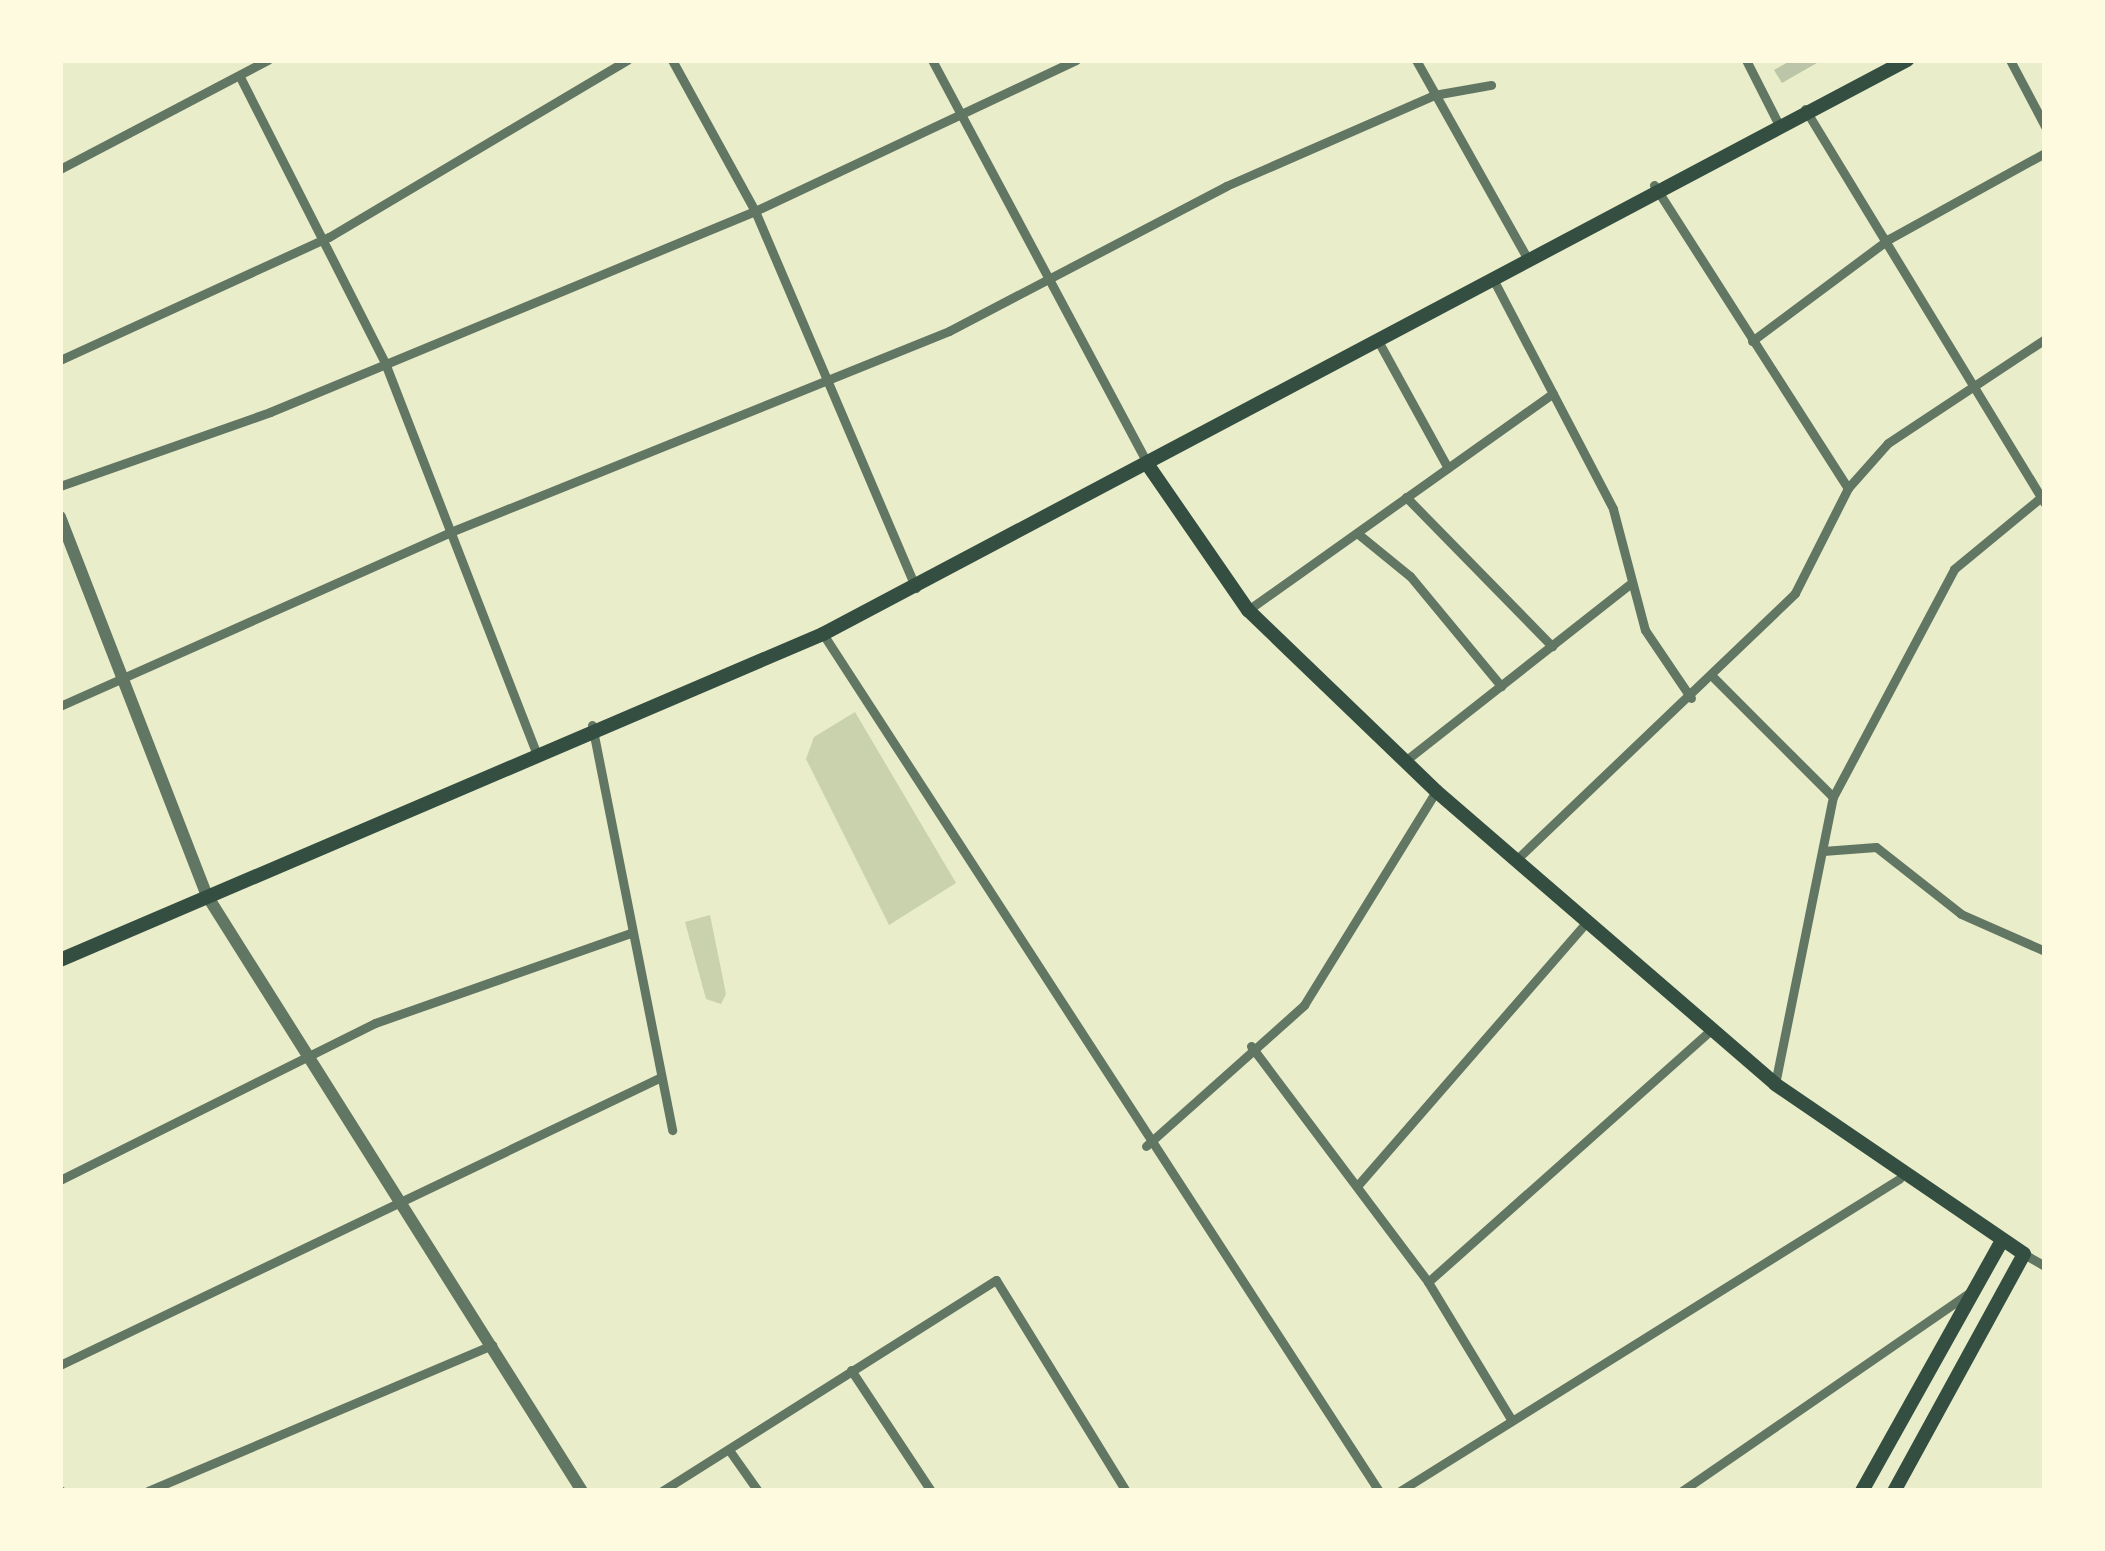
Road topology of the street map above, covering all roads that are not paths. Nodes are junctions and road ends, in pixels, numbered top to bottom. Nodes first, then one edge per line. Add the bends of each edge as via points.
1 (268, 60) edge
2 (627, 60) edge
3 (672, 60) edge
4 (932, 60) edge
5 (1076, 60) edge
6 (1415, 60) edge
7 (1746, 60) edge
8 (1906, 60) edge
9 (2011, 60) edge
10 (240, 77) junction
11 (1491, 85) dead end
12 (1434, 95) junction
13 (1804, 107) junction
14 (960, 116) junction
15 (1777, 121) junction
16 (2045, 126) edge
17 (2045, 154) edge
18 (60, 169) edge
19 (1654, 184) junction
20 (755, 211) junction
21 (329, 237) junction
22 (1889, 239) junction
23 (1525, 254) junction
24 (1491, 274) junction
25 (1045, 278) junction
26 (1377, 339) junction
27 (2045, 339) edge
28 (1752, 341) junction
29 (60, 360) edge
30 (385, 364) junction
31 (1976, 376) junction
32 (828, 378) junction
33 (1553, 393) junction
34 (1448, 467) junction
35 (1150, 468) junction
36 (60, 486) edge
37 (1848, 488) junction
38 (1406, 497) junction
39 (2044, 498) edge
40 (60, 517) edge
41 (1357, 532) junction
42 (448, 533) junction
43 (1629, 585) junction
44 (916, 588) junction
45 (1248, 610) junction
46 (823, 634) junction
47 (1552, 646) junction
48 (1714, 678) junction
49 (125, 683) junction
50 (1501, 686) junction
51 (1691, 698) junction
52 (60, 706) edge
53 (592, 724) junction
54 (535, 749) junction
55 (1405, 760) junction
56 (1436, 791) junction
57 (1833, 797) junction
58 (1823, 851) junction
59 (1516, 860) junction
60 (206, 893) junction
61 (1587, 922) junction
62 (632, 933) junction
63 (2045, 951) edge
64 (60, 960) edge
65 (1709, 1031) junction
66 (1251, 1046) junction
67 (312, 1063) junction
68 (661, 1078) junction
69 (1775, 1084) junction
70 (672, 1130) dead end
71 (1146, 1146) junction
72 (1899, 1179) junction
73 (60, 1180) edge
74 (1358, 1186) junction
75 (401, 1203) junction
76 (2002, 1241) junction
77 (2024, 1254) junction
78 (2045, 1266) edge
79 (1428, 1282) junction
80 (1978, 1288) junction
81 (492, 1345) junction
82 (60, 1365) edge
83 (851, 1370) junction
84 (1511, 1419) junction
85 (729, 1450) junction
86 (148, 1491) edge
87 (582, 1491) edge
88 (662, 1491) edge
89 (758, 1491) edge
90 (932, 1491) edge
91 (1126, 1491) edge
92 (1379, 1491) edge
93 (1400, 1491) edge
94 (1682, 1491) edge
95 (1862, 1491) edge
96 (1894, 1491) edge

1 - 10 street
2 - 21 street
3 - 20 street
4 - 14 street
5 - 14 street
6 - 12 street
7 - 15 street
8 - 13 main road
9 - 16 street
10 - 18 street
10 - 21 street
11 - 12 street
12 - 23 street
12 - 25 street
13 - 15 main road
13 - 22 street
14 - 20 street
14 - 25 street
15 - 19 main road
17 - 22 street
19 - 23 main road
19 - 28 street
20 - 30 street
20 - 32 street
21 - 29 street
21 - 30 street
22 - 28 street
22 - 31 street
23 - 24 main road
24 - 26 main road
24 - 33 street
25 - 32 street
25 - 35 street
26 - 34 street
26 - 35 main road
27 - 31 street
28 - 37 street
30 - 36 street
30 - 42 street
31 - 37 street via 1921,413
31 - 39 street
32 - 42 street
32 - 44 street
33 - 34 street
33 - 43 street via 1612,509
34 - 38 street
35 - 44 main road
35 - 45 main road
37 - 48 street via 1805,580
38 - 41 street
38 - 47 street
39 - 57 street via 1954,569
40 - 49 street
41 - 45 street
41 - 50 street via 1410,576
42 - 49 street
42 - 54 street
43 - 47 street
43 - 51 street
44 - 46 main road
45 - 55 main road
46 - 53 main road
46 - 71 street
47 - 50 street
48 - 51 street
48 - 57 street
49 - 52 street
49 - 60 street
50 - 55 street
51 - 59 street
53 - 54 main road
53 - 62 street
54 - 60 main road
55 - 56 main road
56 - 59 main road
56 - 66 street via 1332,970
57 - 58 street
58 - 63 street via 1876,847 1961,914
58 - 69 street
59 - 61 main road
60 - 64 main road
60 - 67 street
61 - 65 main road
61 - 74 street
62 - 67 street via 451,991
62 - 68 street
65 - 69 main road
65 - 79 street
66 - 71 street
66 - 74 street
67 - 73 street
67 - 75 street
68 - 70 street
68 - 75 street
69 - 72 main road
71 - 92 street
72 - 76 main road
72 - 84 street
74 - 79 street
75 - 81 street
75 - 82 street
76 - 77 main road
76 - 80 main road
77 - 78 street
77 - 96 main road
79 - 84 street
80 - 94 street
80 - 95 main road
81 - 86 street
81 - 87 street
83 - 85 street
83 - 90 street
83 - 91 street via 996,1280
84 - 93 street
85 - 88 street
85 - 89 street

